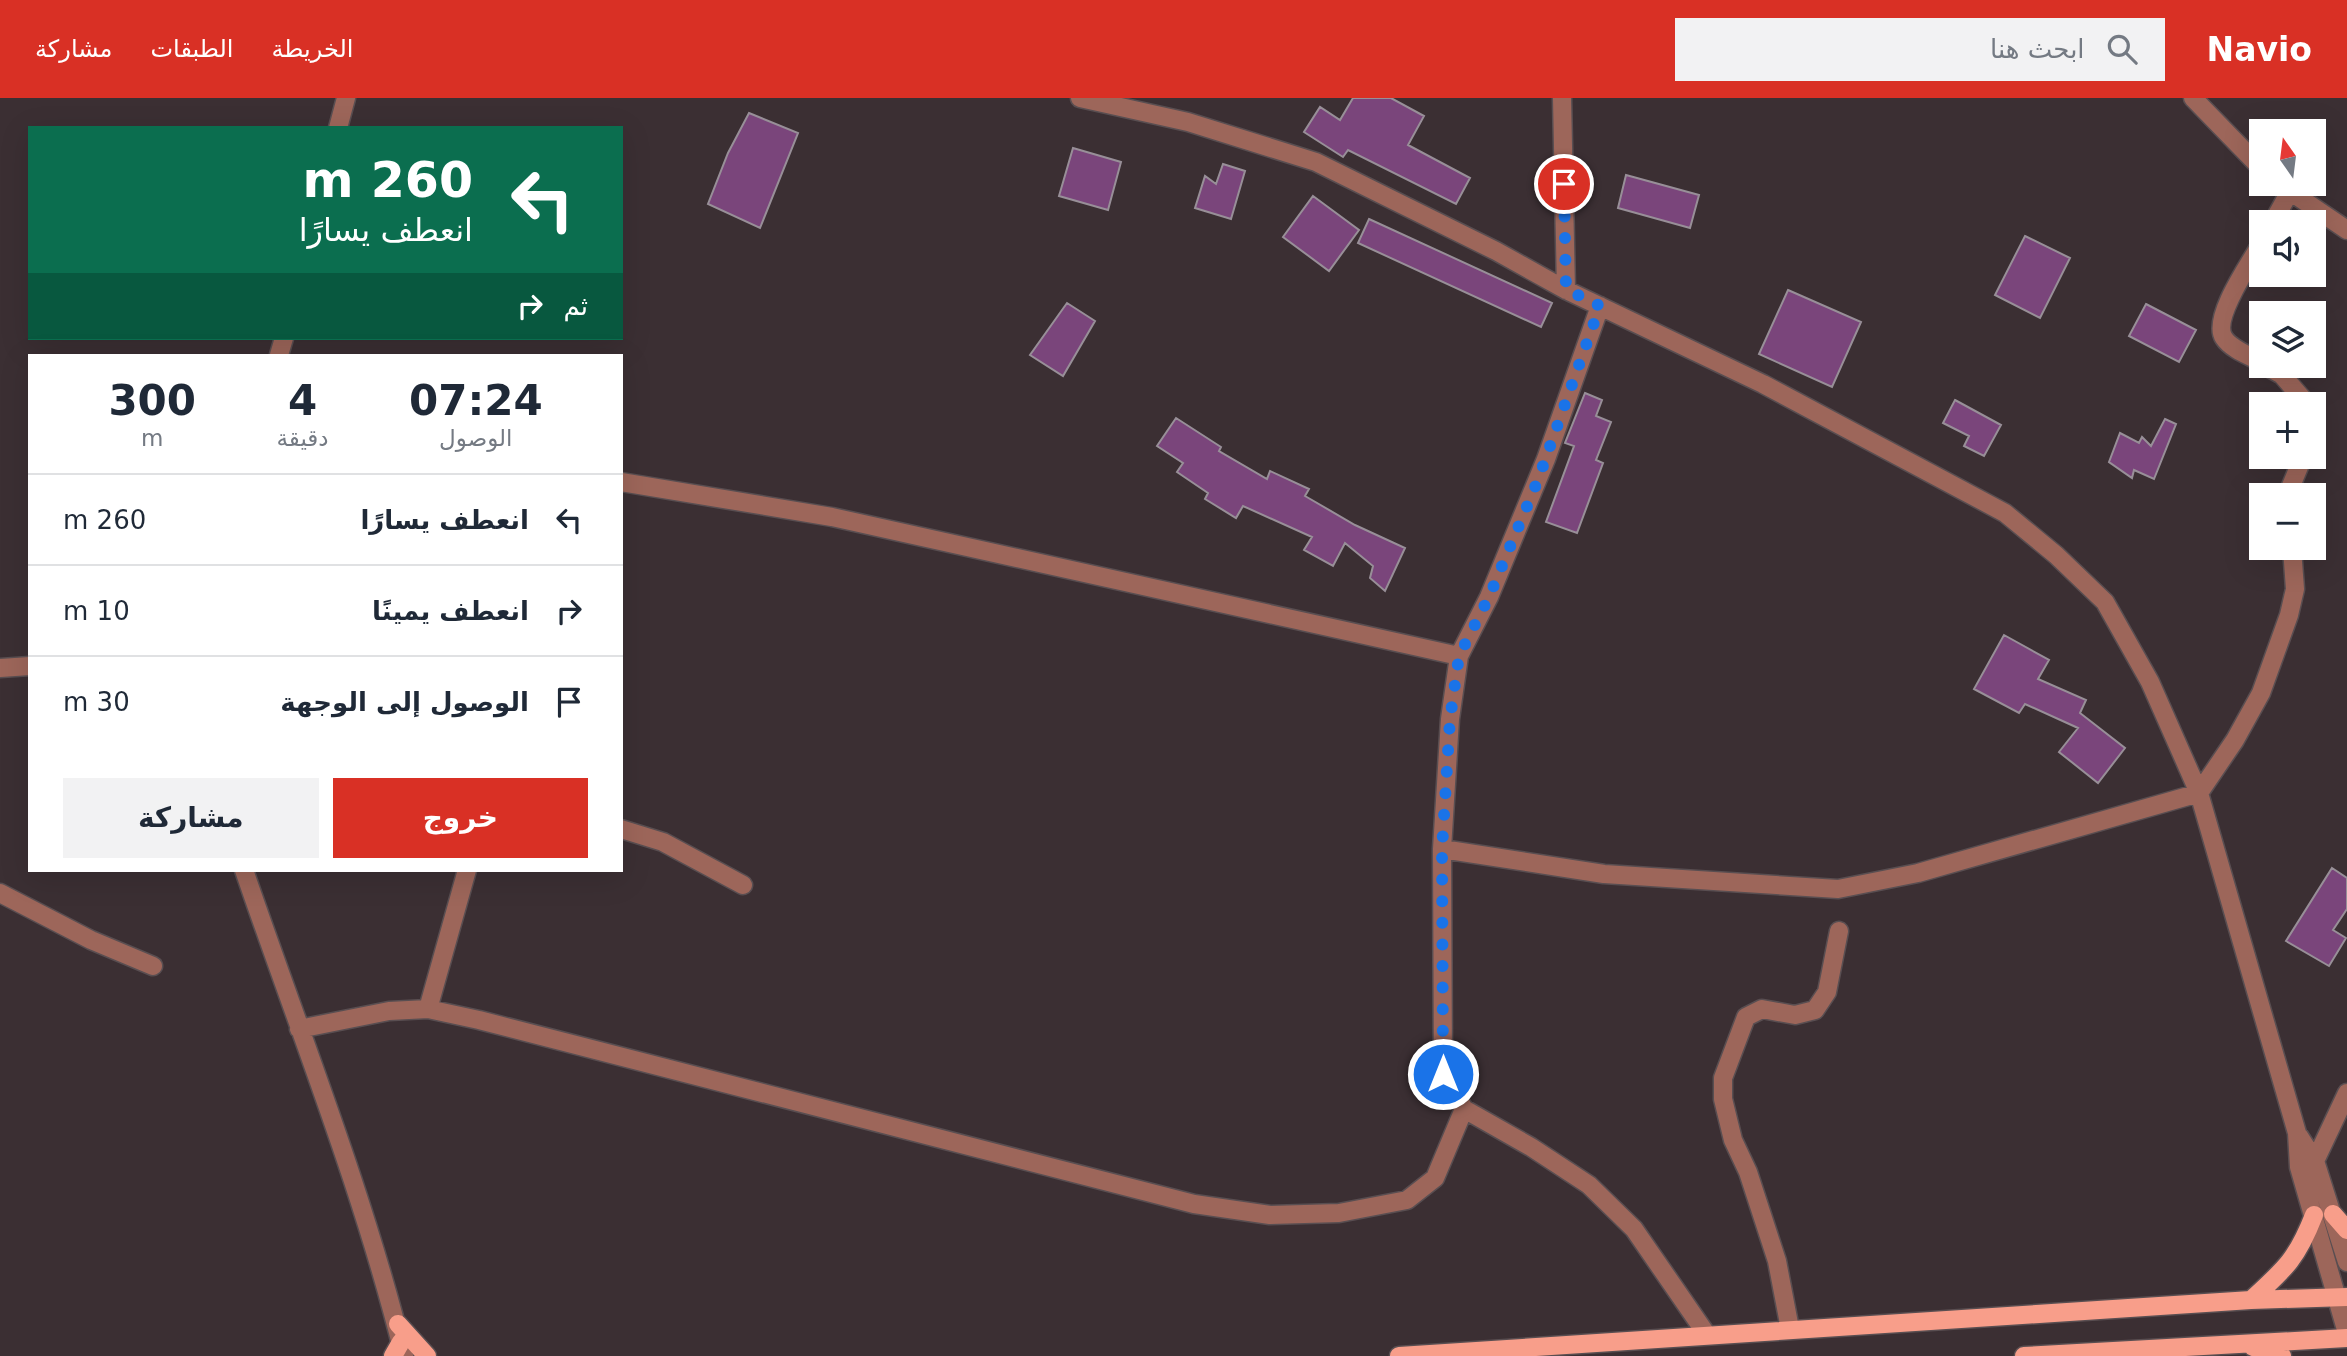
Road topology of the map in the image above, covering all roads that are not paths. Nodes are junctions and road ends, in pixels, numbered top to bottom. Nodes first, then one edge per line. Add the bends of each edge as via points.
1 (346, 98) edge
2 (1080, 98) edge
3 (1562, 98) edge
4 (2193, 98) edge
5 (339, 126) edge
6 (2249, 155) edge
7 (2296, 196) edge
8 (2347, 230) edge
9 (2249, 266) edge
10 (1566, 289) junction
11 (1600, 306) junction
12 (2249, 355) edge
13 (2285, 378) edge
14 (2297, 392) edge
15 (623, 482) edge
16 (2293, 560) edge
17 (1459, 656) junction
18 (28, 666) edge
19 (0, 668) edge
20 (2199, 793) junction
21 (623, 830) edge
22 (1442, 849) junction
23 (245, 872) edge
24 (466, 872) edge
25 (743, 885) dead end
26 (0, 893) edge
27 (1839, 931) dead end
28 (153, 966) dead end
29 (428, 1010) junction
30 (299, 1029) junction
31 (2347, 1093) edge
32 (1464, 1109) junction
33 (2307, 1164) junction
34 (2333, 1214) junction
35 (2314, 1215) junction
36 (2347, 1230) edge
37 (2347, 1262) edge
38 (2341, 1297) edge
39 (2251, 1300) junction
40 (1790, 1329) junction
41 (1707, 1335) junction
42 (2347, 1335) edge
43 (2239, 1343) junction
44 (399, 1344) edge
45 (2051, 1355) edge
46 (427, 1356) edge
47 (1399, 1356) edge
48 (2024, 1356) edge
49 (2282, 1356) edge

1 - 5 street
2 - 10 street via 1188,122 1316,162
3 - 10 street
4 - 6 street
7 - 8 street
9 - 12 street via 2221,316 2220,331 2225,341
10 - 11 street
11 - 17 street via 1546,460 1494,586
11 - 20 street via 1763,384 2005,513 2105,602 2150,682
13 - 14 street
15 - 17 street via 832,517
16 - 20 street via 2295,589 2289,615 2261,693
17 - 22 street
18 - 19 street
20 - 22 street via 1918,873 1838,889 1604,874
20 - 33 street
21 - 25 street via 663,842
22 - 32 street via 1443,1074
23 - 30 street
24 - 29 street
26 - 28 street
27 - 40 street via 1827,992 1815,1010 1795,1015 1762,1009 1746,1017 1723,1078 1726,1119 1777,1261
29 - 30 street via 378,1012
29 - 32 street via 1194,1204 1270,1215 1339,1213 1407,1200 1435,1178
30 - 44 street via 366,1218
31 - 33 street
32 - 41 street via 1589,1185 1634,1229
33 - 34 street
33 - 35 street
34 - 36 main road
34 - 37 street
35 - 38 street
35 - 39 main road via 2302,1247
38 - 39 main road
38 - 42 street
39 - 40 main road
40 - 41 main road
41 - 47 main road
42 - 43 main road
43 - 45 main road
43 - 49 main road
44 - 46 main road
45 - 48 main road

